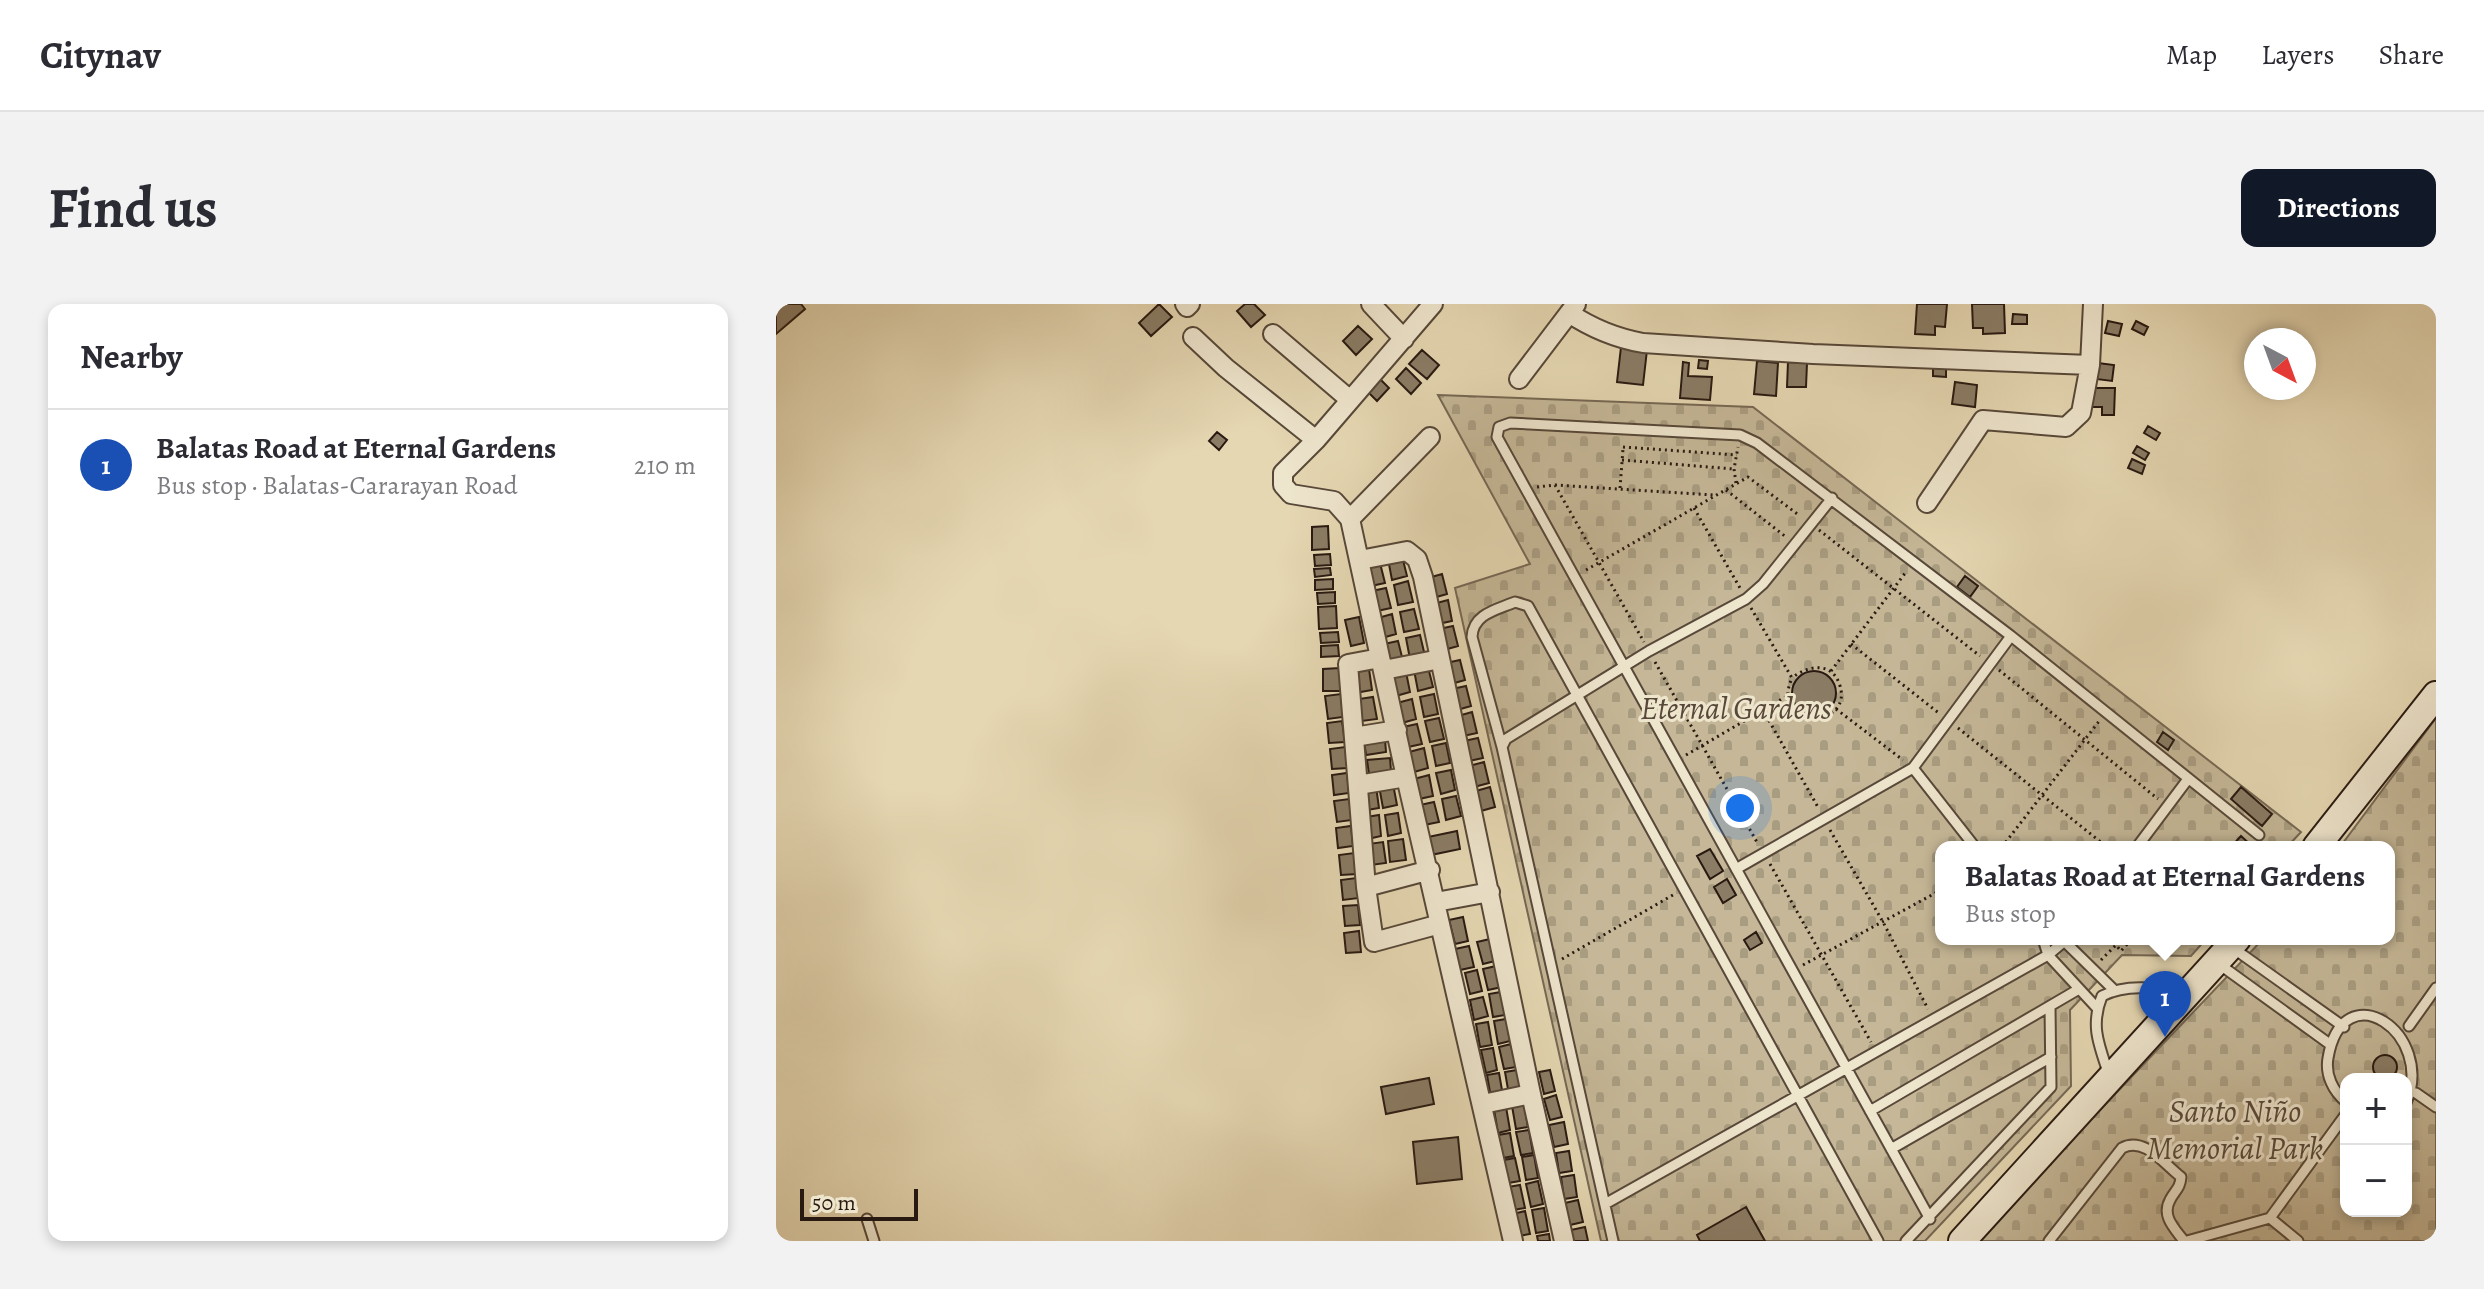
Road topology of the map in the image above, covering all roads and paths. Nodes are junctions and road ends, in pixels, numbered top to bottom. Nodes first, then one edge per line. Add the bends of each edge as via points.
1 (1371, 304) edge
2 (1433, 304) edge
3 (2093, 304) edge
4 (1573, 308) edge
5 (1273, 334) dead end
6 (1193, 337) dead end
7 (1404, 339) junction
8 (2090, 365) junction
9 (1519, 379) dead end
10 (1349, 399) junction
11 (1624, 429) junction
12 (1740, 435) junction
13 (1430, 437) dead end
14 (1316, 440) junction
15 (1623, 447) junction
16 (1737, 455) junction
17 (1622, 460) junction
18 (1734, 469) junction
19 (1736, 484) junction
20 (1555, 485) junction
21 (1620, 488) junction
22 (1525, 489) junction
23 (1726, 490) junction
24 (1716, 496) junction
25 (1832, 498) junction
26 (1927, 503) dead end
27 (1350, 519) junction
28 (1811, 524) junction
29 (1795, 544) junction
30 (1360, 560) junction
31 (1913, 562) junction
32 (1599, 563) junction
33 (1575, 576) junction
34 (1893, 590) junction
35 (2011, 636) junction
36 (1851, 644) junction
37 (1649, 651) junction
38 (1440, 659) junction
39 (1382, 664) junction
40 (1991, 664) junction
41 (1623, 666) junction
42 (1831, 672) junction
43 (2436, 695) edge
44 (1576, 696) junction
45 (1787, 696) junction
46 (1836, 709) junction
47 (1763, 710) junction
48 (2105, 713) junction
49 (1949, 721) junction
50 (1397, 730) junction
51 (1354, 737) junction
52 (2086, 739) junction
53 (1703, 745) junction
54 (1502, 747) junction
55 (1676, 761) junction
56 (1913, 768) junction
57 (1406, 777) junction
58 (2188, 779) junction
59 (1358, 785) junction
60 (2042, 795) junction
61 (2167, 806) junction
62 (1824, 818) junction
63 (2259, 835) dead end
64 (1970, 841) edge
65 (2007, 841) edge
66 (2100, 841) edge
67 (2141, 841) edge
68 (2321, 841) edge
69 (1763, 853) junction
70 (1736, 869) junction
71 (1430, 870) junction
72 (1366, 887) junction
73 (1683, 889) junction
74 (1490, 892) junction
75 (1935, 893) edge
76 (1436, 902) junction
77 (1883, 922) junction
78 (1440, 924) junction
79 (2045, 945) edge
80 (2059, 945) edge
81 (2069, 945) edge
82 (2116, 945) edge
83 (2228, 949) edge
84 (1821, 955) junction
85 (2048, 955) junction
86 (1551, 966) junction
87 (2091, 969) junction
88 (1793, 971) junction
89 (2436, 988) edge
90 (2079, 989) junction
91 (2114, 990) junction
92 (2186, 994) junction
93 (2050, 1006) junction
94 (2097, 1008) junction
95 (1934, 1019) junction
96 (2409, 1026) junction
97 (2344, 1027) junction
98 (2419, 1038) dead end
99 (2331, 1045) junction
100 (1876, 1052) junction
101 (2051, 1057) junction
102 (1847, 1069) junction
103 (2110, 1078) junction
104 (2423, 1080) dead end
105 (2416, 1093) junction
106 (1531, 1094) junction
107 (1799, 1096) junction
108 (2340, 1097) edge
109 (2412, 1097) edge
110 (1483, 1104) junction
111 (2436, 1107) edge
112 (1870, 1111) junction
113 (2340, 1122) edge
114 (1891, 1149) junction
115 (1605, 1204) junction
116 (2270, 1218) junction
117 (867, 1219) dead end
118 (1930, 1219) junction
119 (874, 1241) edge
120 (1513, 1241) edge
121 (1564, 1241) edge
122 (1613, 1241) edge
123 (1878, 1241) edge
124 (1906, 1241) edge
125 (1962, 1241) edge
126 (2049, 1241) edge
127 (2186, 1241) edge
128 (2298, 1241) edge

1 - 7 street
2 - 7 street
3 - 8 street
4 - 8 street via 1589,326 1643,343
4 - 9 street
5 - 10 street
6 - 14 street
7 - 10 street
8 - 26 street via 2081,413 2066,427 1983,420
10 - 14 street
11 - 12 lane
11 - 15 path
11 - 22 lane via 1510,423 1499,427 1497,437
12 - 16 path
12 - 25 lane
13 - 27 street
14 - 27 street via 1283,473 1283,485 1291,494 1334,501
15 - 16 path
15 - 17 path
16 - 18 path
17 - 18 path
17 - 21 path
18 - 19 path
19 - 23 path
19 - 28 path via 1748,477
20 - 21 path
20 - 22 path
20 - 32 path
21 - 24 path
22 - 33 lane
23 - 24 path
23 - 29 path
24 - 32 path
25 - 28 lane
25 - 31 lane
27 - 30 street
28 - 29 lane
28 - 34 path
29 - 37 lane via 1746,599
30 - 38 street via 1407,551 1417,559
30 - 39 street
31 - 34 path
31 - 35 lane
32 - 33 path
32 - 37 path
33 - 41 lane
34 - 36 path
34 - 40 path
35 - 40 lane
35 - 48 lane
36 - 42 path
36 - 49 path
37 - 41 lane
37 - 53 path
38 - 39 street
38 - 74 street
39 - 50 street
39 - 51 street via 1348,664
40 - 49 lane
40 - 52 path
41 - 44 lane
41 - 55 lane
42 - 45 path via 1817,666 1803,669 1792,678
42 - 46 path via 1841,696
43 - 68 main road
44 - 54 lane via 1506,739
44 - 54 lane via 1528,606 1515,602 1479,618 1472,637
44 - 73 lane
45 - 46 path via 1794,711 1807,719 1823,718
45 - 47 path
46 - 56 path
47 - 53 path
47 - 62 path
48 - 52 path
48 - 58 lane
49 - 56 lane
49 - 60 path
50 - 51 street
50 - 57 street
51 - 59 street
52 - 60 path
52 - 61 path
53 - 55 path
53 - 69 path
54 - 86 lane
55 - 70 lane
56 - 62 lane
56 - 64 lane
57 - 59 street
57 - 71 street
58 - 61 lane
58 - 63 lane
59 - 72 street
60 - 65 path
60 - 66 path
61 - 67 lane
62 - 69 lane
62 - 77 path
69 - 70 lane
69 - 84 path
70 - 88 lane
71 - 72 street
71 - 76 street
72 - 78 street via 1374,942
73 - 86 path
73 - 107 lane
74 - 76 street
74 - 106 street
75 - 77 path
76 - 78 street
77 - 84 path
77 - 95 path
78 - 110 street
79 - 85 lane
80 - 85 lane
81 - 87 lane
82 - 87 path
83 - 92 main road
83 - 97 lane
83 - 99 lane
84 - 88 path
84 - 100 path
85 - 90 lane
85 - 95 lane
86 - 115 lane
87 - 91 lane
88 - 102 lane
89 - 96 lane
90 - 93 lane
90 - 94 lane
91 - 92 lane via 2159,988
91 - 94 lane via 2102,996
92 - 103 main road
93 - 101 lane
93 - 112 lane
94 - 103 lane via 2095,1025
95 - 100 lane
96 - 97 lane via 2377,1014
96 - 98 lane
97 - 99 lane
99 - 108 lane via 2327,1063
100 - 102 lane
101 - 114 lane
101 - 118 lane via 2051,1087
102 - 107 lane
102 - 112 lane
103 - 125 main road
104 - 105 lane
105 - 109 lane
105 - 111 lane
106 - 110 street
106 - 121 street
107 - 115 lane
107 - 123 lane
110 - 120 street
112 - 114 lane
113 - 116 lane
114 - 118 lane
115 - 122 lane
116 - 127 lane
116 - 128 lane
117 - 119 lane
118 - 124 lane
126 - 127 lane via 2122,1148 2140,1144 2181,1177 2166,1210

